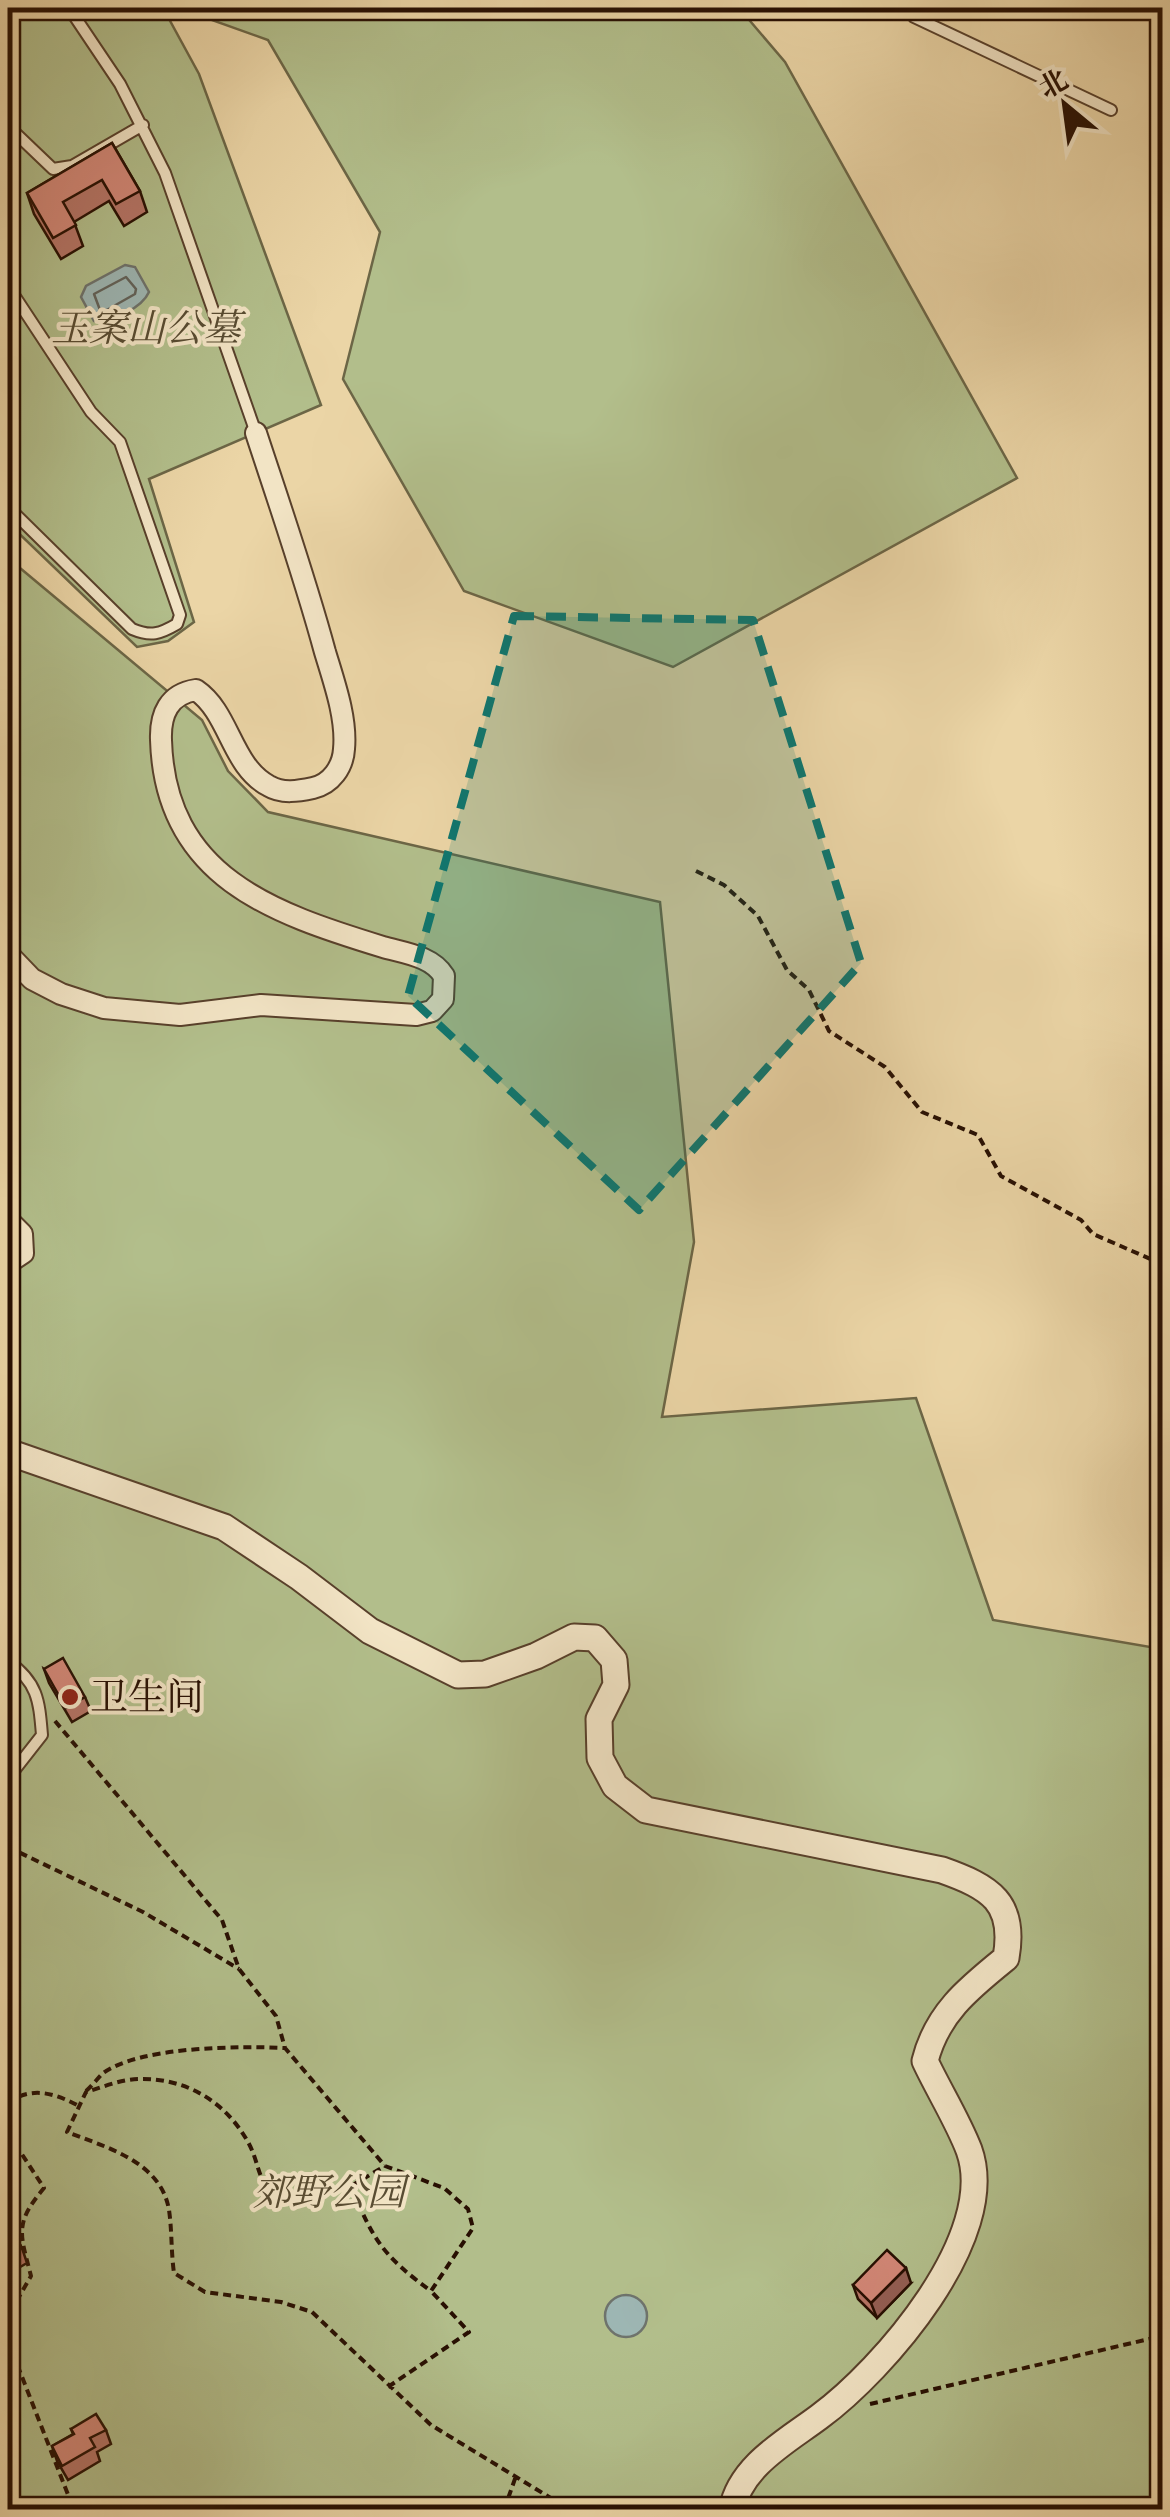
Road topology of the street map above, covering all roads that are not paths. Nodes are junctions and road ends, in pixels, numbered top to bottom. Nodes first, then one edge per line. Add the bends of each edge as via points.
1 (68, 8) edge
2 (909, 8) edge
3 (1111, 110) dead end
4 (143, 125) junction
5 (8, 126) edge
6 (8, 286) edge
7 (256, 433) joint
8 (8, 508) edge
9 (8, 954) edge
10 (8, 1220) edge
11 (8, 1263) edge
12 (8, 1452) edge
13 (8, 1661) edge
14 (8, 1773) edge
15 (732, 2510) edge

1 - 4 lane
2 - 3 lane via 914,17
4 - 5 lane via 72,166 52,169
4 - 7 lane
6 - 8 lane via 91,412 120,442 180,614 177,624 151,635 132,628
7 - 9 street via 318,624 344,751 338,771 321,786 294,792 268,786 236,749 206,697 182,692 168,703 161,731 169,800 216,869 255,900 317,928 427,960 444,976 444,999 416,1015 261,1006 180,1014 104,1008 32,979
10 - 11 street via 22,1234 23,1253
12 - 15 street via 224,1527 370,1631 458,1675 485,1674 574,1637 595,1638 614,1660 616,1685 600,1719 600,1758 615,1786 646,1810 942,1870 979,1883 1002,1904 1010,1933 1006,1958 964,1992 932,2033 924,2060 970,2152 974,2192 956,2254 924,2309 822,2415 772,2449
13 - 14 lane via 27,1675 40,1702 42,1735

